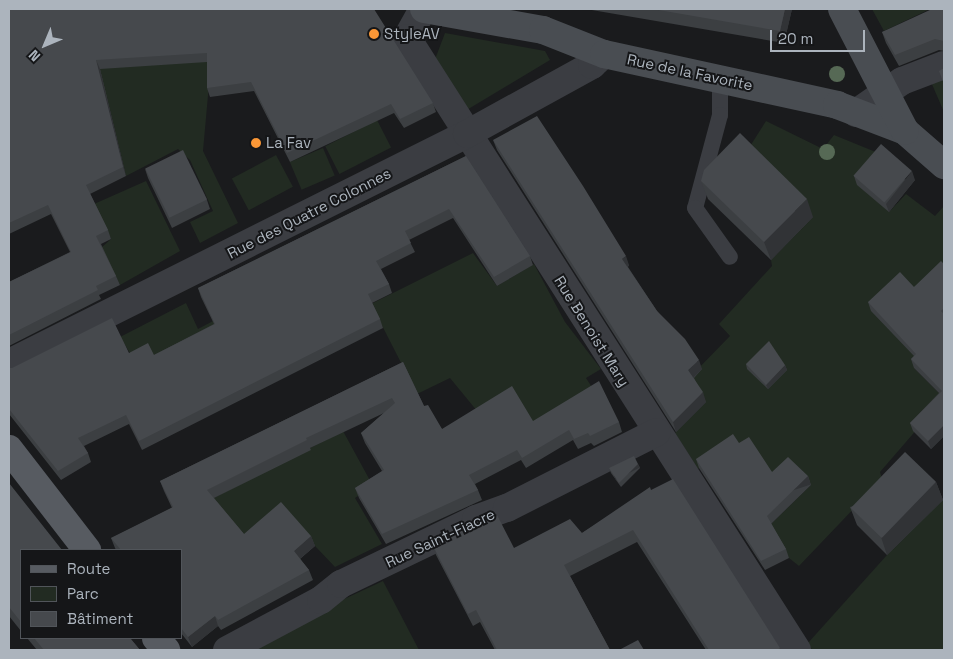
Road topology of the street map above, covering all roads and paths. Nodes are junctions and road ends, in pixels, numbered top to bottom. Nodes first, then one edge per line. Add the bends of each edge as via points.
1 (423, 9) edge
2 (842, 9) edge
3 (604, 54) junction
4 (944, 64) edge
5 (720, 78) junction
6 (884, 94) junction
7 (856, 113) junction
8 (905, 132) junction
9 (468, 134) junction
10 (944, 165) edge
11 (730, 256) dead end
12 (9, 363) edge
13 (657, 432) junction
14 (9, 449) edge
15 (87, 549) edge
16 (157, 639) edge
17 (166, 650) edge
18 (227, 650) edge
19 (797, 650) edge

1 - 3 street, Rue de la Favorite via 543,30
1 - 9 street, Rue Benoist Mary via 407,38
2 - 6 street
3 - 5 street, Rue de la Favorite
3 - 9 street, Rue des Quatre Colonnes via 592,65
4 - 6 street via 902,82
5 - 7 street, Rue de la Favorite via 804,96
5 - 11 lane via 720,115 695,208
6 - 7 street
6 - 8 street
7 - 8 street, Rue de la Favorite
8 - 10 street, Rue de la Favorite
9 - 12 street, Rue des Quatre Colonnes
9 - 13 street, Rue Benoist Mary
13 - 18 street, Rue Saint-Fiacre via 507,508 476,519 341,584 322,600
13 - 19 street, Rue Benoist Mary
14 - 15 main road
16 - 17 main road

